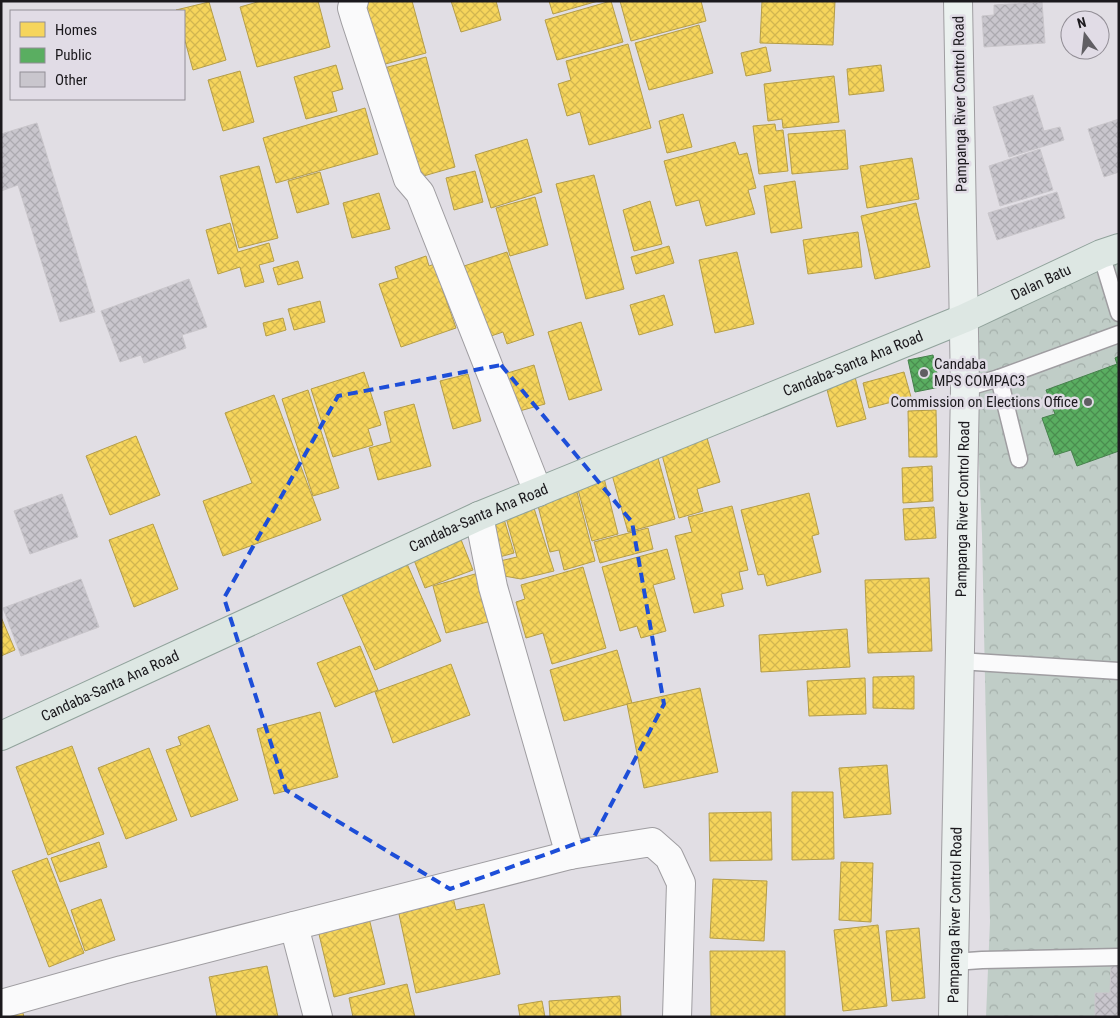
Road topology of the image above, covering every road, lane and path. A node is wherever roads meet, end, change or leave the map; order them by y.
1 (354, 1) edge
2 (958, 1) edge
3 (1110, 251) edge
4 (1119, 313) edge
5 (965, 318) junction
6 (1119, 334) edge
7 (999, 378) junction
8 (965, 388) junction
9 (1019, 459) dead end
10 (538, 492) junction
11 (479, 516) junction
12 (959, 661) junction
13 (1119, 671) edge
14 (1, 736) edge
15 (570, 854) junction
16 (294, 926) junction
17 (1119, 957) edge
18 (954, 962) junction
19 (1, 1004) edge
20 (318, 1017) edge
21 (676, 1017) edge
22 (953, 1017) edge

1 - 10 street
2 - 5 main road, Pampanga River Control Road
3 - 4 lane
3 - 5 main road, Dalan Batu
5 - 8 main road, Pampanga River Control Road
5 - 10 main road, Candaba-Santa Ana Road
6 - 7 lane
7 - 8 lane
7 - 9 lane
8 - 12 main road, Pampanga River Control Road
10 - 11 main road, Candaba-Santa Ana Road
11 - 14 main road, Candaba-Santa Ana Road
11 - 15 street
12 - 13 lane
12 - 18 main road, Pampanga River Control Road
15 - 16 street
15 - 21 street
16 - 19 street
16 - 20 street
17 - 18 lane
18 - 22 main road, Pampanga River Control Road

